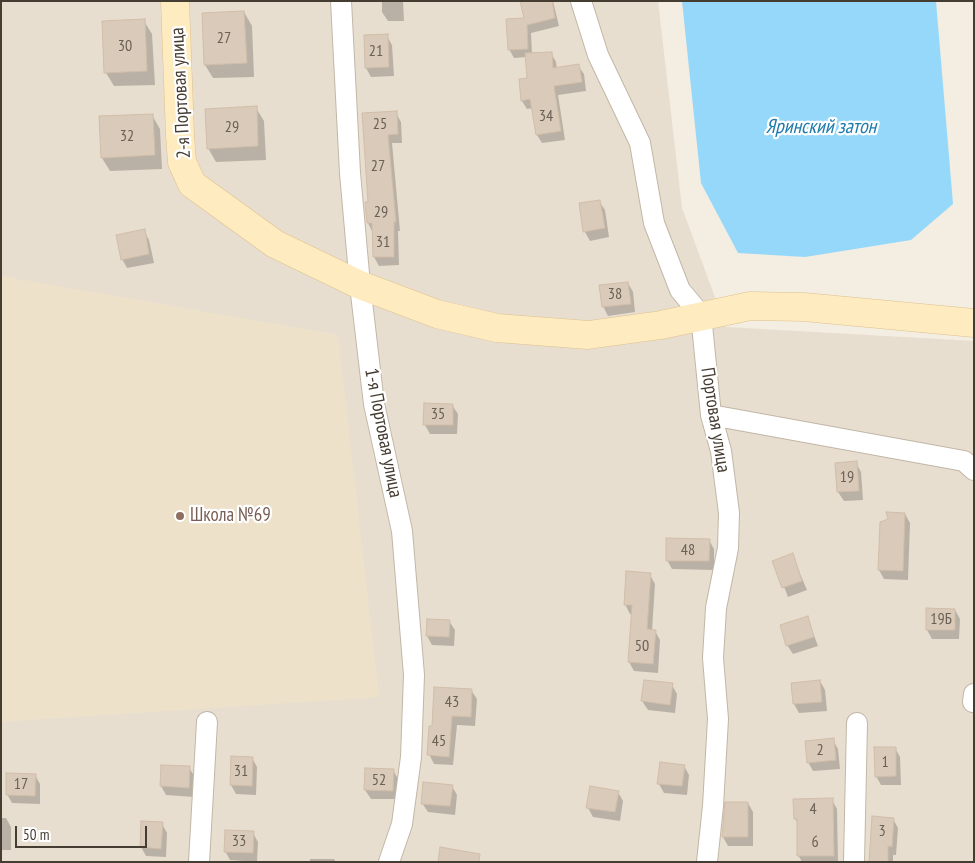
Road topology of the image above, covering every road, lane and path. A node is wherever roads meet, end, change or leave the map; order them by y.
1 (176, 1) edge
2 (342, 1) edge
3 (581, 1) edge
4 (360, 285) junction
5 (701, 315) junction
6 (974, 322) edge
7 (711, 415) junction
8 (974, 470) edge
9 (207, 722) dead end
10 (857, 723) dead end
11 (199, 862) edge
12 (389, 862) edge
13 (707, 862) edge
14 (854, 862) edge

1 - 4 street, 2-я Портовая улица
2 - 4 street, 1-я Портовая улица
3 - 5 street
4 - 5 street
4 - 12 street, 1-я Портовая улица
5 - 6 street
5 - 7 street, Портовая улица
7 - 8 street
7 - 13 street, Портовая улица
9 - 11 street
10 - 14 street

